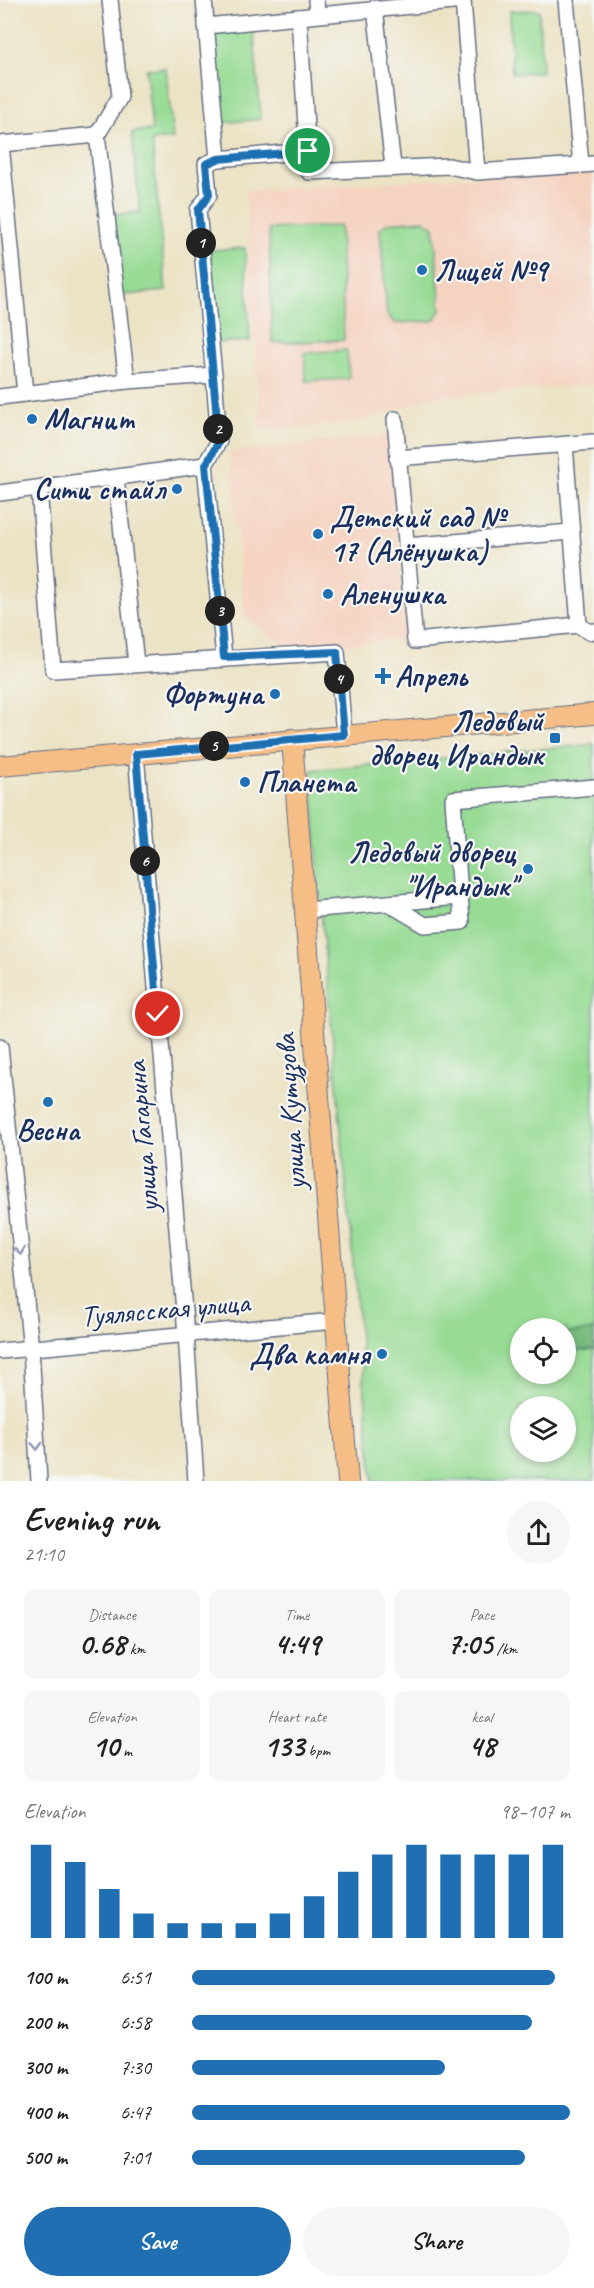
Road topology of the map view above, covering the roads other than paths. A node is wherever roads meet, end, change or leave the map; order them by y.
1 (110, 0) edge
2 (204, 0) edge
3 (463, 0) edge
4 (566, 0) edge
5 (410, 2) edge
6 (317, 8) edge
7 (375, 8) junction
8 (299, 17) junction
9 (206, 26) junction
10 (97, 135) junction
11 (308, 151) junction
12 (218, 159) junction
13 (588, 164) edge
14 (393, 166) junction
15 (477, 172) junction
16 (214, 375) junction
17 (127, 381) junction
18 (25, 394) junction
19 (0, 397) edge
20 (395, 419) dead end
21 (594, 442) edge
22 (565, 445) junction
23 (398, 458) junction
24 (206, 465) junction
25 (116, 478) junction
26 (39, 488) junction
27 (0, 493) edge
28 (571, 532) junction
29 (406, 546) junction
30 (579, 625) junction
31 (594, 631) edge
32 (224, 657) junction
33 (136, 664) junction
34 (594, 714) edge
35 (344, 735) junction
36 (292, 739) junction
37 (136, 754) junction
38 (0, 766) edge
39 (594, 787) edge
40 (460, 897) junction
41 (388, 903) junction
42 (306, 910) junction
43 (0, 1047) edge
44 (335, 1321) junction
45 (186, 1334) junction
46 (31, 1349) junction
47 (0, 1351) edge
48 (39, 1481) edge
49 (196, 1481) edge
50 (348, 1481) edge

1 - 10 street
2 - 9 street
3 - 5 street
3 - 15 street
4 - 13 street
5 - 7 street
6 - 7 street
6 - 8 street
7 - 14 street
8 - 9 street
8 - 11 street
9 - 12 street
10 - 17 street
10 - 18 street
11 - 12 street
11 - 14 street
12 - 16 street
13 - 15 street
14 - 15 street
16 - 17 street
16 - 24 street
17 - 18 street
18 - 19 street
20 - 23 street
21 - 22 street
22 - 23 street
22 - 28 street
23 - 29 street
24 - 25 street
24 - 32 street
25 - 26 street
25 - 33 street
26 - 27 street
26 - 33 street
28 - 29 street
28 - 30 street
29 - 30 street
30 - 31 street
32 - 33 street
32 - 35 street
34 - 35 main road
35 - 36 main road
36 - 37 main road
36 - 42 main road, улица Кутузова
37 - 38 main road
37 - 45 street, улица Гагарина
39 - 40 street
40 - 41 street
40 - 41 street
41 - 42 street
42 - 44 main road, улица Кутузова
43 -> 46 street
44 - 45 street, Туялясская улица
44 - 50 main road, улица Кутузова
45 - 46 street, Туялясская улица
45 - 49 street, улица Гагарина
46 - 47 street, Туялясская улица
46 -> 48 street

